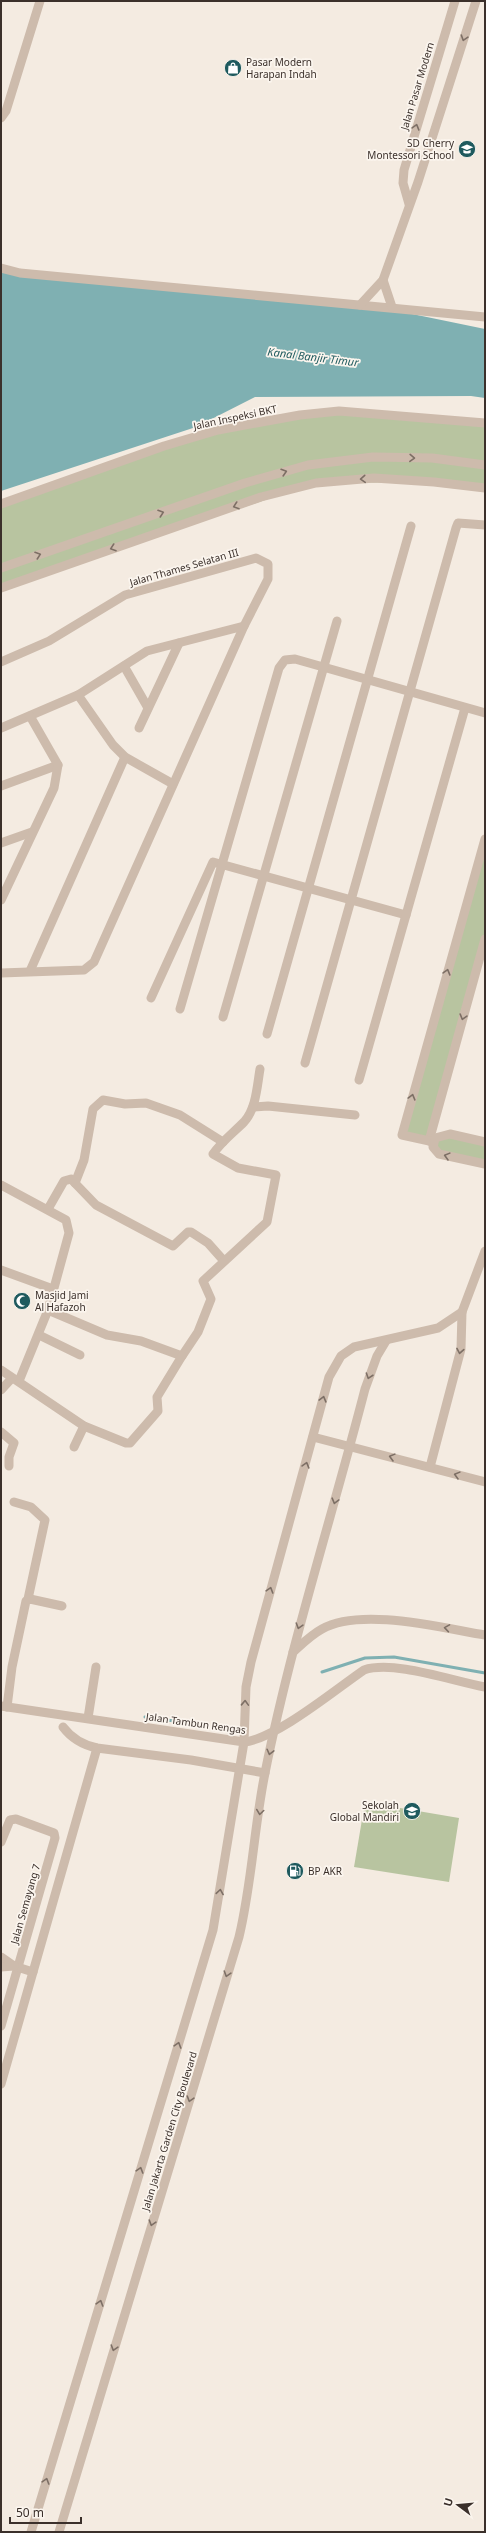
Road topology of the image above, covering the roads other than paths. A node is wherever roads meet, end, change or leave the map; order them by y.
1 (40, 1) edge
2 (455, 1) edge
3 (476, 1) edge
4 (1, 118) edge
5 (406, 163) junction
6 (422, 171) junction
7 (403, 178) junction
8 (409, 204) junction
9 (1, 268) edge
10 (383, 280) junction
11 (360, 305) junction
12 (392, 308) junction
13 (485, 317) edge
14 (485, 423) edge
15 (485, 465) edge
16 (485, 488) edge
17 (1, 504) edge
18 (485, 525) edge
19 (411, 526) dead end
20 (1, 568) edge
21 (1, 588) edge
22 (337, 621) dead end
23 (244, 626) junction
24 (179, 643) junction
25 (1, 662) edge
26 (124, 666) junction
27 (324, 667) junction
28 (367, 680) junction
29 (410, 692) junction
30 (78, 695) junction
31 (148, 708) junction
32 (465, 708) junction
33 (485, 713) edge
34 (30, 716) junction
35 (1, 728) edge
36 (139, 728) dead end
37 (125, 757) junction
38 (58, 765) junction
39 (173, 784) junction
40 (1, 786) edge
41 (32, 832) junction
42 (485, 839) edge
43 (1, 843) edge
44 (222, 865) junction
45 (264, 876) junction
46 (308, 888) junction
47 (1, 900) edge
48 (351, 900) junction
49 (406, 915) junction
50 (485, 939) edge
51 (30, 971) junction
52 (1, 973) edge
53 (151, 998) dead end
54 (180, 1008) dead end
55 (223, 1017) dead end
56 (267, 1034) dead end
57 (305, 1063) dead end
58 (260, 1069) dead end
59 (359, 1080) dead end
60 (253, 1107) junction
61 (355, 1115) dead end
62 (223, 1142) junction
63 (431, 1142) junction
64 (485, 1142) edge
65 (485, 1164) edge
66 (75, 1183) junction
67 (1, 1185) edge
68 (48, 1209) junction
69 (485, 1251) edge
70 (224, 1260) junction
71 (1, 1270) edge
72 (53, 1289) junction
73 (48, 1310) junction
74 (462, 1312) junction
75 (39, 1334) junction
76 (386, 1341) junction
77 (80, 1355) dead end
78 (182, 1356) junction
79 (1, 1370) edge
80 (15, 1380) junction
81 (1, 1390) edge
82 (84, 1426) junction
83 (1, 1432) edge
84 (313, 1437) junction
85 (350, 1446) junction
86 (74, 1447) dead end
87 (9, 1466) dead end
88 (430, 1467) junction
89 (485, 1482) edge
90 (14, 1502) dead end
91 (28, 1599) junction
92 (62, 1606) dead end
93 (485, 1635) edge
94 (293, 1652) junction
95 (96, 1667) dead end
96 (485, 1687) edge
97 (6, 1703) edge
98 (88, 1718) junction
99 (63, 1727) dead end
100 (276, 1730) junction
101 (244, 1742) junction
102 (97, 1748) junction
103 (240, 1769) junction
104 (265, 1773) junction
105 (1, 1842) edge
106 (1, 1957) edge
107 (16, 1966) junction
108 (1, 1968) edge
109 (33, 1972) junction
110 (1, 2026) edge
111 (1, 2084) edge
112 (31, 2532) edge
113 (58, 2532) edge

1 - 4 street
5 -> 2 street, Jalan Pasar Modern
3 -> 6 street
5 - 6 street
5 - 7 street, Jalan Pasar Modern
6 - 7 street
6 - 8 street
7 - 8 street, Jalan Pasar Modern
8 - 10 street
9 - 11 street
10 - 11 street
10 - 12 street
11 - 12 street
12 - 13 street
14 - 17 street, Jalan Inspeksi BKT
20 -> 15 street
16 -> 21 street
18 - 29 street
19 - 28 street
22 - 27 street
23 - 24 street
23 - 25 street, Jalan Thames Selatan III
23 - 39 street
24 - 26 street
24 - 31 street
26 - 30 street
26 - 31 street
27 - 28 street
27 - 44 street
27 - 45 street
28 - 29 street
28 - 46 street
29 - 32 street
29 - 48 street
30 - 34 street
30 - 37 street
31 - 36 street
32 - 33 street
32 - 49 street
34 - 35 street
34 - 38 street
37 - 39 street
37 - 51 street
38 - 40 street
38 - 41 street
39 - 51 street
41 - 43 street
41 - 47 street
63 -> 42 street
44 - 45 street
44 - 53 street
44 - 54 street
45 - 46 street
45 - 55 street
46 - 48 street
46 - 56 street
48 - 49 street
48 - 57 street
49 - 59 street
50 -> 63 street
51 - 52 street
58 - 60 street
60 - 61 street
60 - 62 street
62 - 66 street
62 - 70 street
63 - 64 street
65 -> 63 street
66 - 68 street
66 - 70 street
67 - 68 street
68 - 72 street
69 - 74 street
70 - 78 street
71 - 72 street
72 - 73 street
73 - 75 street
73 - 78 street
74 - 76 street, Jalan Jakarta Garden City Boulevard
74 -> 88 street
75 - 77 street
75 - 80 street
84 -> 76 street, Jalan Jakarta Garden City Boulevard
76 -> 85 street, Jalan Jakarta Garden City Boulevard
78 - 82 street
79 - 80 street
80 - 81 street
80 - 82 street
82 - 86 street
83 - 87 street
84 - 85 street
101 -> 84 street, Jalan Jakarta Garden City Boulevard
88 -> 85 street
85 -> 94 street, Jalan Jakarta Garden City Boulevard
89 -> 88 street
90 - 91 street
91 - 92 street
91 - 97 street
93 -> 94 street
94 - 100 street, Jalan Jakarta Garden City Boulevard
95 - 98 street
96 - 100 street, Jalan Tambun Rengas
97 - 98 street, Jalan Tambun Rengas
98 - 101 street, Jalan Tambun Rengas
99 - 102 street
100 - 101 street, Jalan Tambun Rengas
100 -> 104 street, Jalan Jakarta Garden City Boulevard
101 - 103 street, Jalan Jakarta Garden City Boulevard
102 - 103 street
102 - 109 street
103 - 104 street
112 -> 103 street, Jalan Jakarta Garden City Boulevard
104 -> 113 street, Jalan Jakarta Garden City Boulevard
105 - 107 street, Jalan Semayang 7
106 - 107 street
107 - 108 street
107 - 109 street
107 - 110 street, Jalan Semayang 7
109 - 111 street

